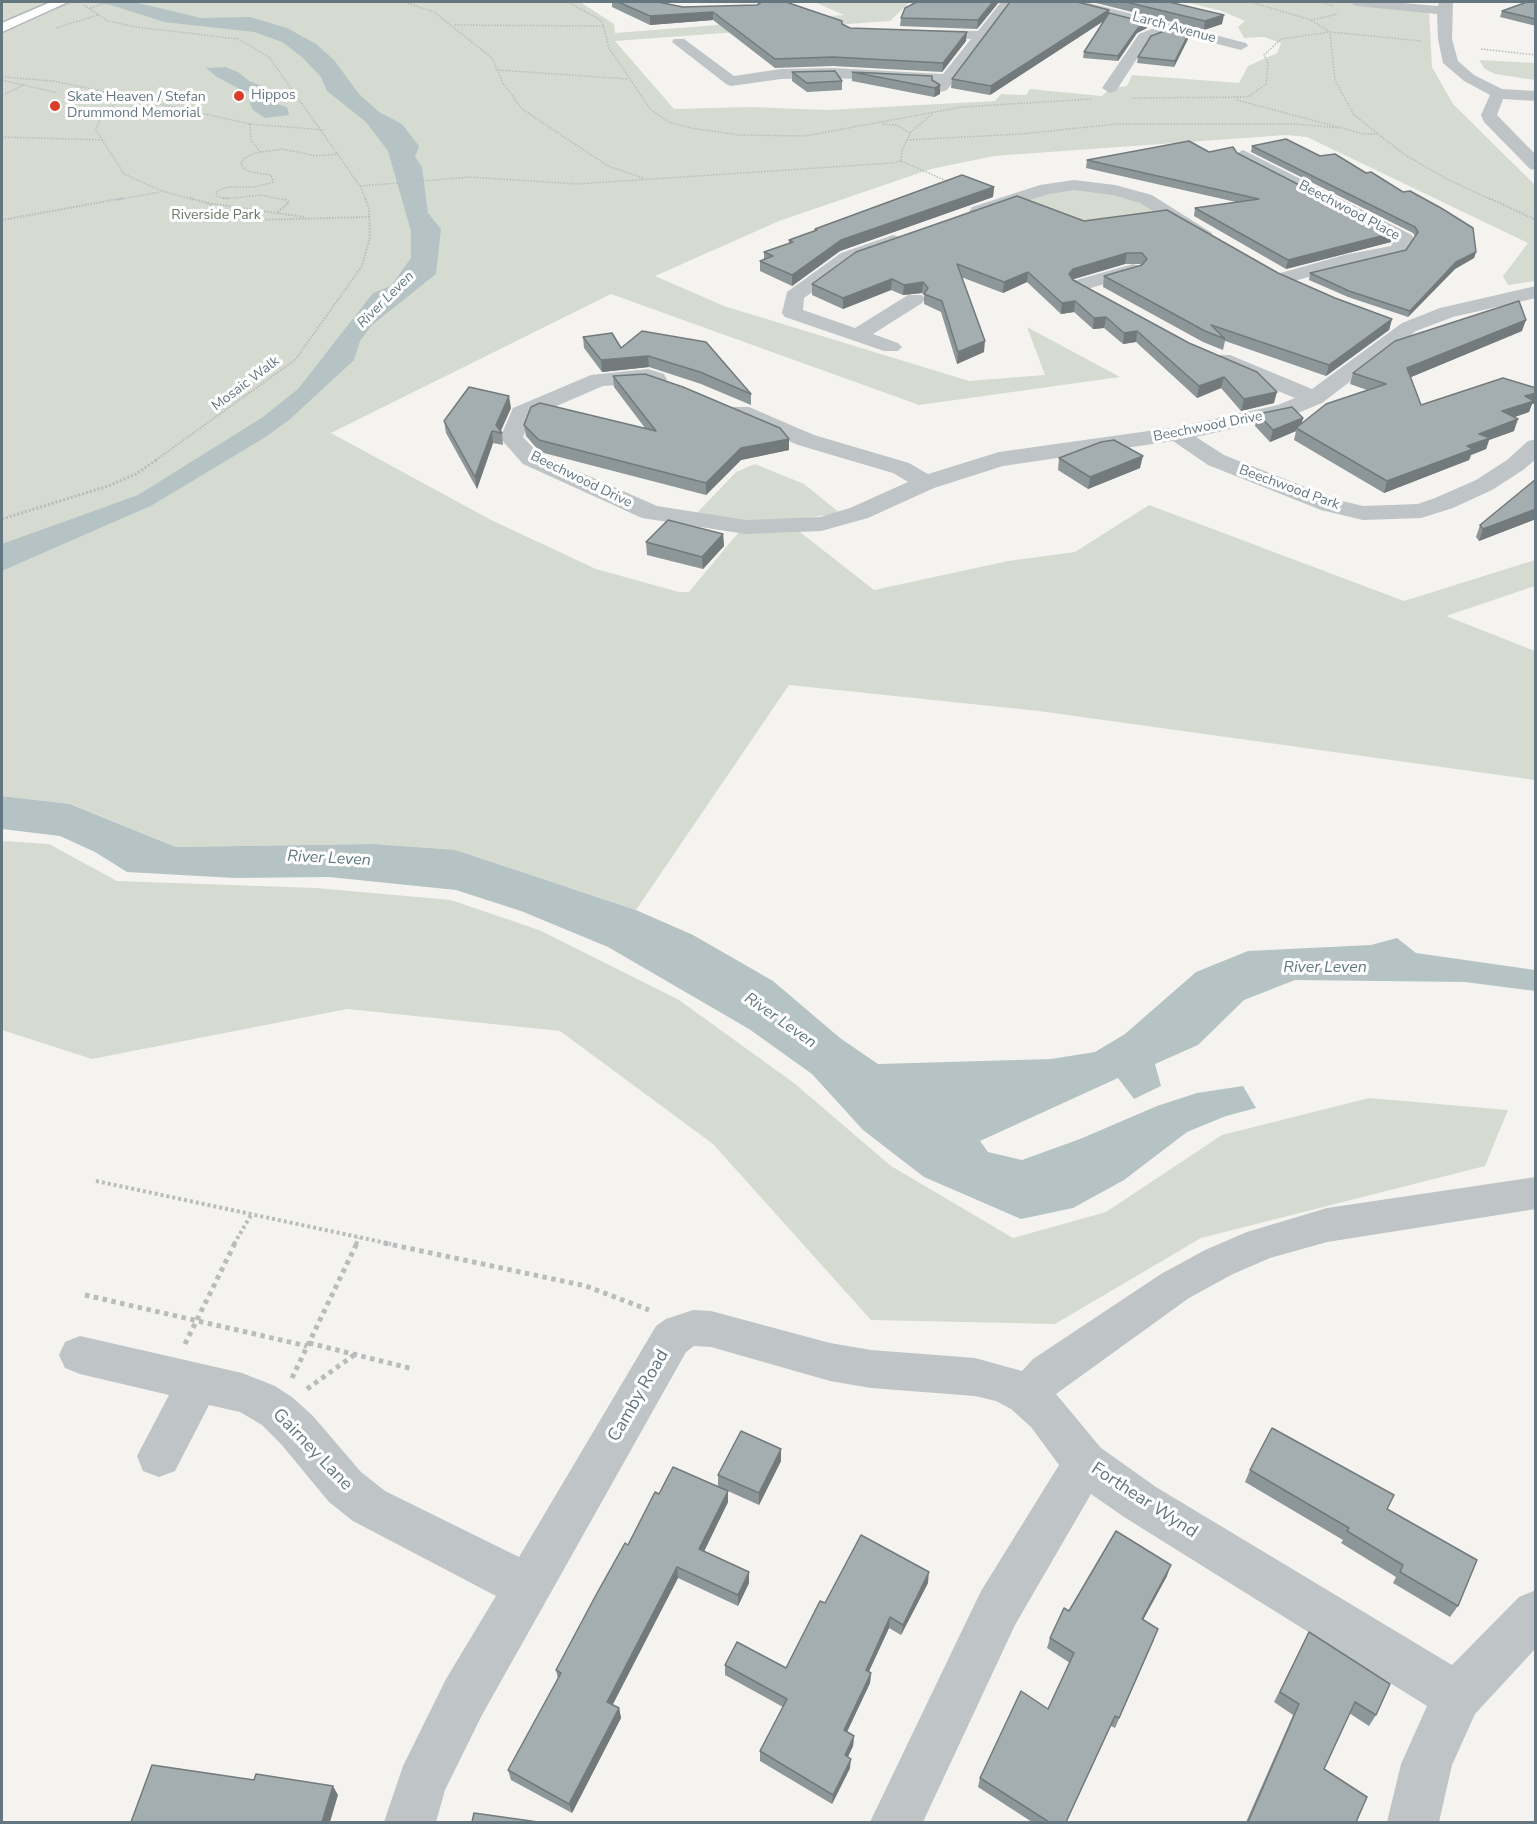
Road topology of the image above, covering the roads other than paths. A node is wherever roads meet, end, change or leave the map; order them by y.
1 (1008, 2) edge
2 (1071, 2) edge
3 (1356, 2) edge
4 (56, 6) edge
5 (1445, 6) edge
6 (1168, 27) junction
7 (2, 28) edge
8 (905, 32) edge
9 (982, 35) junction
10 (679, 42) dead end
11 (1241, 46) dead end
12 (1105, 93) road end
13 (1499, 94) junction
14 (1536, 96) edge
15 (1243, 155) edge
16 (1536, 165) edge
17 (955, 219) edge
18 (913, 234) edge
19 (1218, 242) edge
20 (1266, 268) edge
21 (1133, 270) edge
22 (1284, 278) junction
23 (1312, 291) edge
24 (1101, 297) edge
25 (1530, 297) edge
26 (915, 299) edge
27 (857, 335) junction
28 (891, 346) dead end
29 (1206, 353) edge
30 (681, 387) edge
31 (1314, 398) junction
32 (723, 404) edge
33 (1177, 434) junction
34 (1536, 446) edge
35 (926, 483) junction
36 (840, 490) dead end
37 (866, 510) junction
38 (1536, 1193) edge
39 (80, 1355) dead end
40 (184, 1379) junction
41 (1026, 1395) junction
42 (159, 1456) dead end
43 (1085, 1463) junction
44 (528, 1587) junction
45 (1536, 1614) edge
46 (1457, 1696) junction
47 (410, 1822) edge
48 (896, 1822) edge
49 (1413, 1822) edge

1 - 9 street
2 - 6 street, Larch Avenue
3 - 5 street
4 - 7 main road
5 - 13 street
6 - 11 street, Larch Avenue
6 - 12 street
8 - 9 street
9 - 10 street
13 - 14 street
13 - 16 street
15 - 22 street, Beechwood Place
17 - 19 street
18 - 27 street
20 - 22 street
21 - 24 street
22 - 23 street
25 - 31 street, Beechwood Drive
26 - 27 street
27 - 28 street
29 - 31 street
30 - 37 street, Beechwood Drive
31 - 33 street, Beechwood Drive
32 - 35 street
33 - 34 street, Beechwood Park
33 - 35 street, Beechwood Drive
35 - 37 street, Beechwood Drive
36 - 37 street
38 - 41 street
39 - 40 street, Gairney Lane
40 - 42 street
40 - 44 street, Gairney Lane
41 - 43 street
41 - 44 street, Camby Road
43 - 46 street, Forthear Wynd
43 - 48 street, Forthear Wynd
44 - 47 street, Camby Road
45 - 46 street
46 - 49 street

